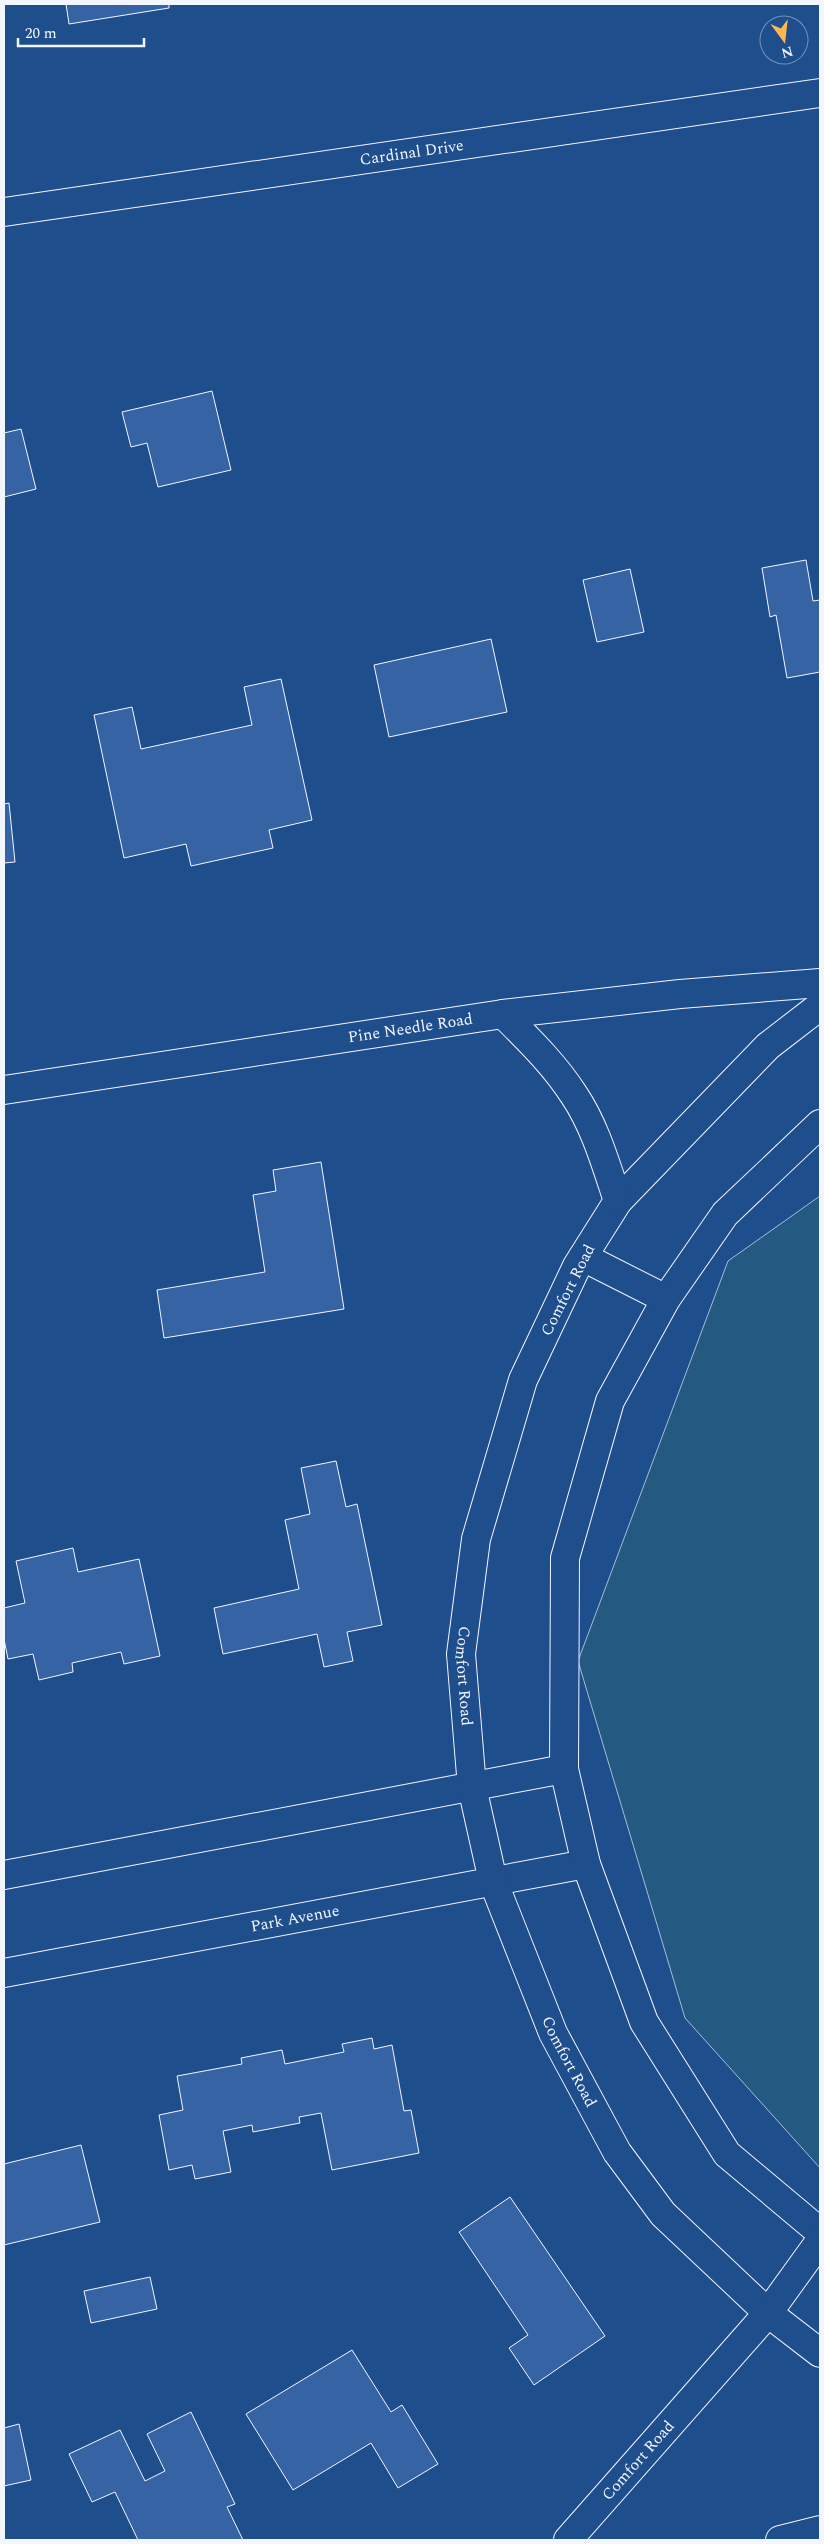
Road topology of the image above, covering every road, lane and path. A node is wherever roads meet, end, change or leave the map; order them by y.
1 (820, 93) edge
2 (4, 212) edge
3 (820, 983) edge
4 (820, 1006) edge
5 (503, 1014) junction
6 (4, 1090) edge
7 (820, 1124) edge
8 (618, 1201) junction
9 (583, 1257) junction
10 (666, 1299) junction
11 (564, 1770) junction
12 (472, 1787) junction
13 (586, 1864) junction
14 (4, 1875) edge
15 (493, 1881) junction
16 (4, 1973) edge
17 (820, 2232) edge
18 (820, 2241) edge
19 (768, 2313) junction
20 (820, 2353) edge
21 (820, 2530) edge
22 (568, 2540) edge
23 (780, 2540) edge

1 - 2 street, Cardinal Drive
3 - 5 street, Pine Needle Road
4 - 8 street, Comfort Road
5 - 6 street, Pine Needle Road
5 - 8 street
7 - 10 street
8 - 9 street, Comfort Road
9 - 10 street
9 - 12 street, Comfort Road
10 - 11 street
11 - 12 street
11 - 13 street
12 - 14 street
12 - 15 street, Comfort Road
13 - 15 street, Park Avenue
13 - 17 street
15 - 16 street, Park Avenue
15 - 19 street, Comfort Road
18 - 19 street, Comfort Road
19 - 20 street, Comfort Road
19 - 22 street, Comfort Road
21 - 23 street

